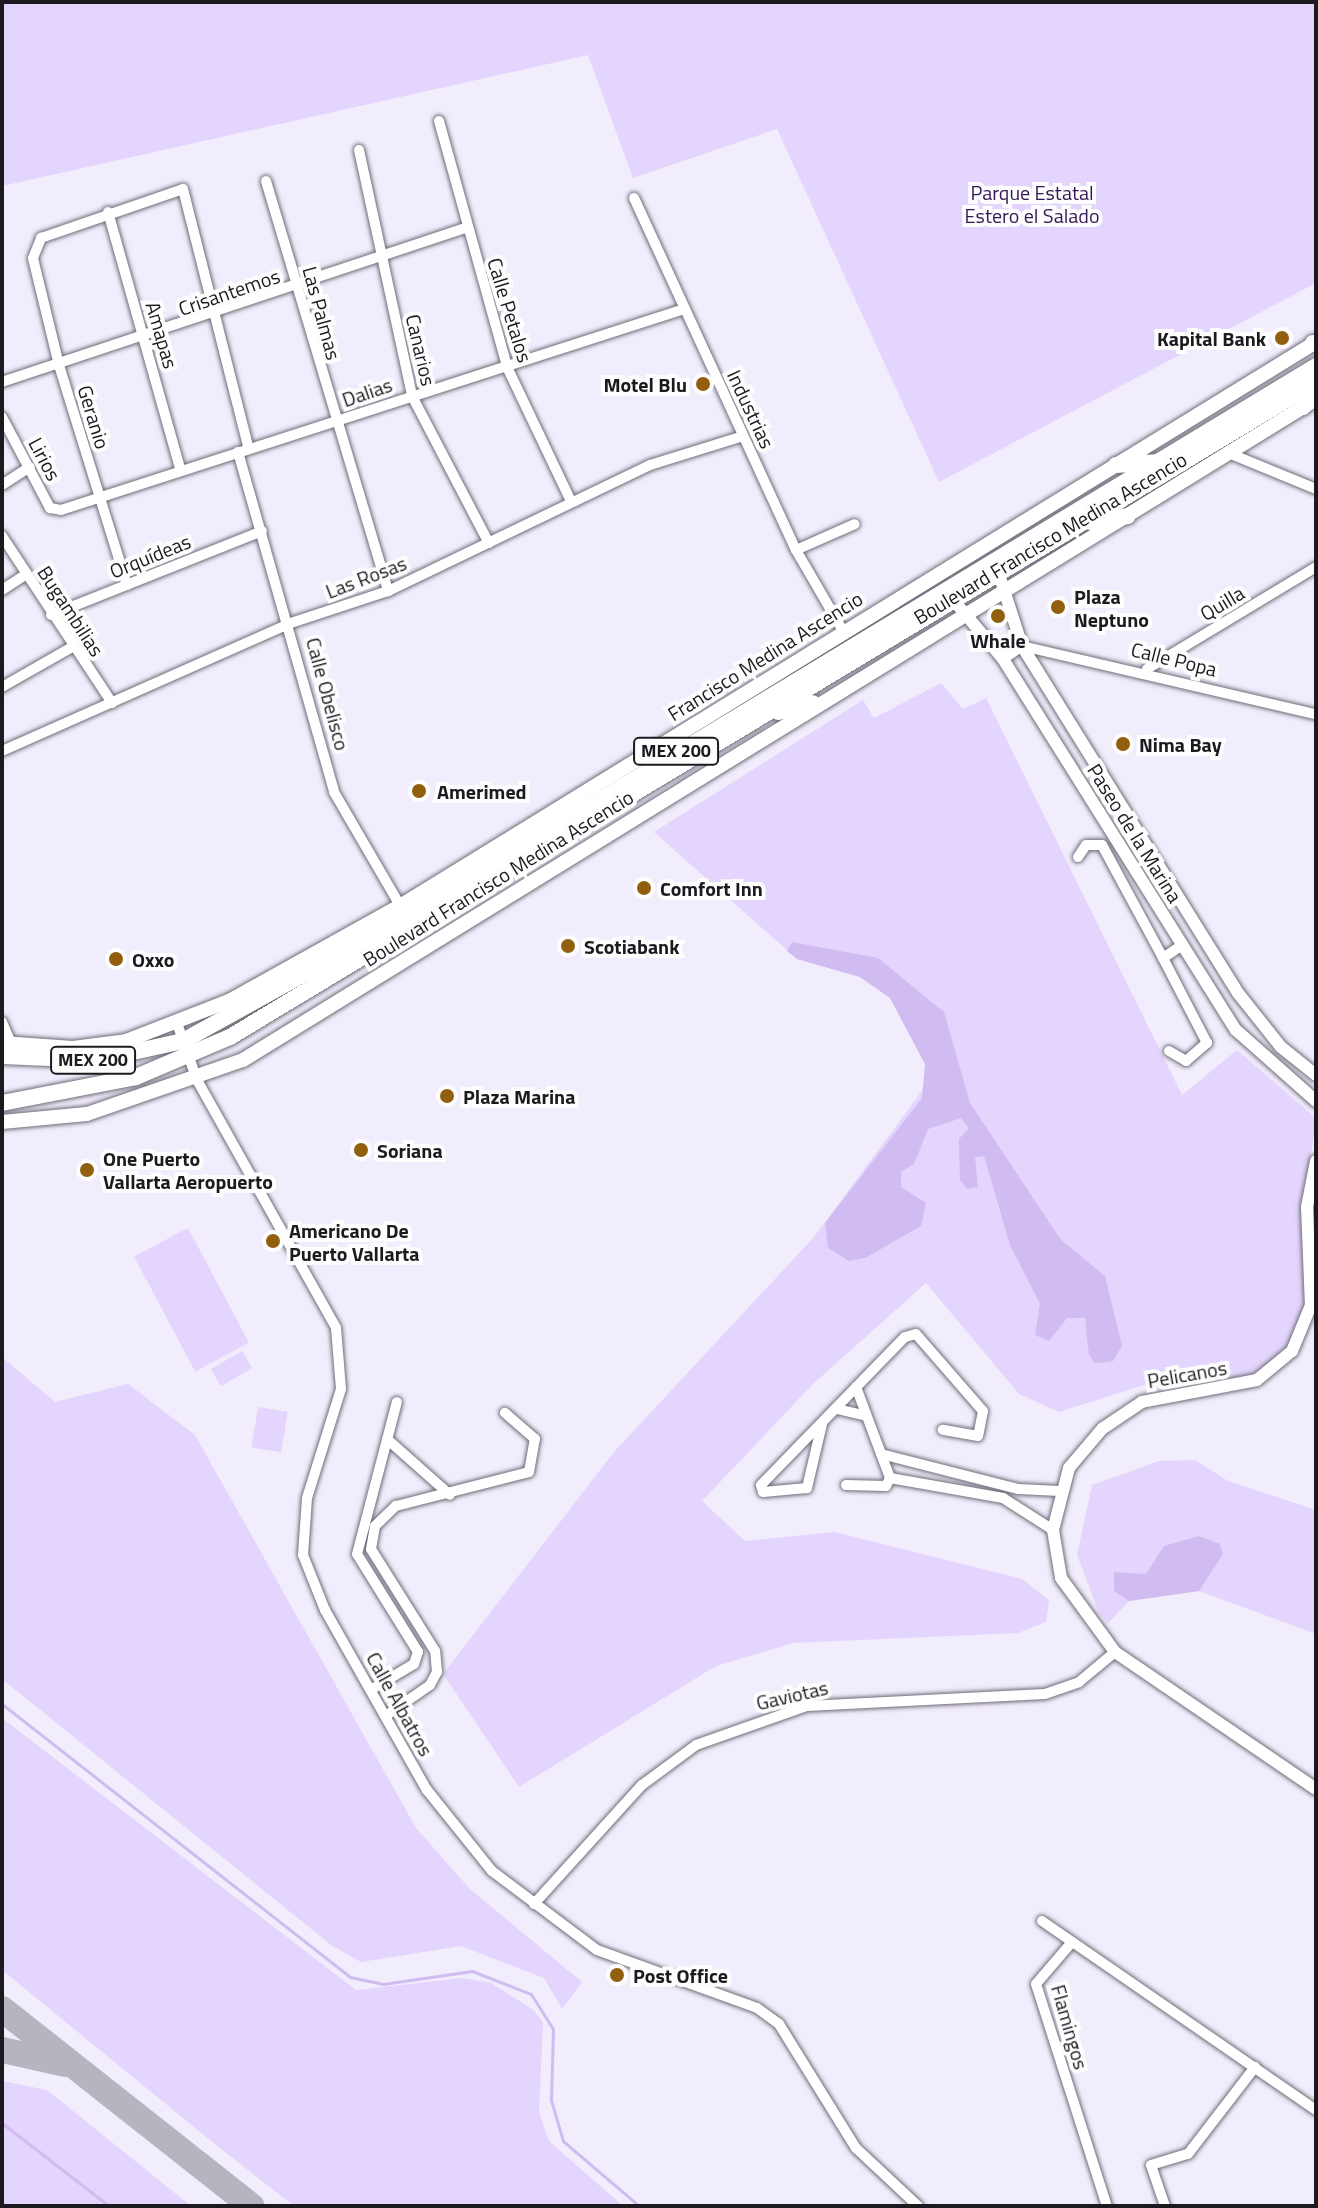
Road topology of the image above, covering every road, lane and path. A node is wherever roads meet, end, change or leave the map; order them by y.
1 (439, 121) dead end
2 (359, 150) dead end
3 (266, 181) dead end
4 (634, 198) dead end
5 (108, 212) junction
6 (465, 228) junction
7 (381, 256) junction
8 (297, 287) junction
9 (684, 309) junction
10 (216, 316) junction
11 (145, 340) junction
12 (1315, 343) edge
13 (59, 365) junction
14 (1316, 366) edge
15 (507, 367) junction
16 (2, 382) edge
17 (1316, 382) edge
18 (1316, 390) edge
19 (412, 396) junction
20 (1309, 403) edge
21 (2, 417) edge
22 (333, 423) junction
23 (6, 433) edge
24 (743, 436) junction
25 (243, 451) junction
26 (1231, 454) junction
27 (1164, 461) junction
28 (1116, 465) junction
29 (30, 467) junction
30 (180, 468) junction
31 (2, 485) edge
32 (1316, 489) edge
33 (99, 496) junction
34 (571, 501) junction
35 (61, 510) joint
36 (1128, 516) junction
37 (1082, 523) junction
38 (855, 524) dead end
39 (262, 531) junction
40 (2, 536) edge
41 (489, 543) junction
42 (796, 550) junction
43 (995, 564) junction
44 (1316, 567) edge
45 (25, 575) junction
46 (127, 585) junction
47 (945, 585) junction
48 (2, 590) edge
49 (388, 591) junction
50 (51, 615) junction
51 (959, 615) junction
52 (291, 623) junction
53 (843, 631) junction
54 (1022, 646) junction
55 (72, 647) junction
56 (1003, 659) junction
57 (1147, 669) junction
58 (2, 687) edge
59 (112, 703) junction
60 (813, 703) junction
61 (1316, 713) edge
62 (761, 716) junction
63 (1316, 722) edge
64 (2, 751) edge
65 (1078, 857) dead end
66 (407, 918) junction
67 (1196, 925) junction
68 (1180, 941) junction
69 (1208, 944) junction
70 (1190, 957) junction
71 (1163, 958) junction
72 (2, 1022) edge
73 (183, 1041) junction
74 (5, 1051) edge
75 (1169, 1051) dead end
76 (1316, 1075) edge
77 (197, 1080) junction
78 (1316, 1101) edge
79 (2, 1103) edge
80 (2, 1122) edge
81 (1316, 1161) edge
82 (856, 1387) junction
83 (397, 1402) dead end
84 (837, 1409) junction
85 (505, 1413) dead end
86 (863, 1415) junction
87 (822, 1424) junction
88 (943, 1430) dead end
89 (387, 1439) junction
90 (881, 1454) junction
91 (909, 1466) junction
92 (890, 1478) junction
93 (905, 1481) junction
94 (846, 1485) dead end
95 (1027, 1490) junction
96 (1060, 1491) junction
97 (450, 1495) junction
98 (1023, 1506) junction
99 (363, 1521) junction
100 (375, 1526) junction
101 (1053, 1530) junction
102 (379, 1565) junction
103 (365, 1571) junction
104 (429, 1641) junction
105 (416, 1645) junction
106 (1115, 1652) junction
107 (372, 1689) junction
108 (387, 1715) junction
109 (1316, 1789) edge
110 (534, 1904) junction
111 (1042, 1921) dead end
112 (1072, 1942) junction
113 (1255, 2067) junction
114 (1316, 2110) edge
115 (918, 2206) edge
116 (1107, 2206) edge
117 (1165, 2206) edge

1 - 6 street, Calle Petalos
2 - 7 street, Canarios
3 - 8 street, Las Palmas
4 - 9 street, Industrias
5 - 10 street, Calle Obelisco
5 - 11 street, Amapas
5 - 13 street, Geranio
6 - 7 street, Crisantemos
6 - 15 street, Calle Petalos
7 - 8 street, Crisantemos
7 - 19 street, Canarios
8 - 10 street, Crisantemos
8 - 22 street, Las Palmas
9 - 15 street, Dalias
9 - 24 street, Industrias
10 - 11 street, Crisantemos
10 - 25 street, Calle Obelisco
11 - 13 street, Crisantemos
11 - 30 street, Amapas
12 - 28 main road, Francisco Medina Ascencio
13 - 16 street, Crisantemos
13 - 33 street, Geranio
14 - 27 highway, Francisco Medina Ascencio / MEX 200
15 - 19 street, Dalias
15 - 34 street, Calle Petalos
17 - 37 highway, Francisco Medina Ascencio / MEX 200
18 - 20 highway
19 - 22 street, Dalias
19 - 41 street, Canarios
20 - 26 main road, Boulevard Francisco Medina Ascencio
21 - 23 street, Lirios
22 - 25 street, Dalias
22 - 49 street, Las Palmas
23 - 29 street, Lirios
24 - 34 street, Las Rosas
24 - 42 street, Industrias
25 - 30 street, Dalias
25 - 39 street, Calle Obelisco
26 - 32 street
26 - 36 main road, Boulevard Francisco Medina Ascencio
27 - 28 highway
27 - 43 highway, Francisco Medina Ascencio / MEX 200
28 - 43 main road, Francisco Medina Ascencio
29 - 31 street
29 - 35 street, Lirios
30 - 33 street, Dalias
33 - 35 street, Dalias
33 - 46 street, Geranio
34 - 41 street, Las Rosas
36 - 37 highway
36 - 43 main road, Boulevard Francisco Medina Ascencio
37 - 43 highway, Francisco Medina Ascencio / MEX 200
38 - 42 street
39 - 46 street, Orquídeas
39 - 52 street, Calle Obelisco
40 - 45 street, Bugambilias
41 - 49 street, Las Rosas
42 - 53 street, Industrias
43 - 47 highway, Francisco Medina Ascencio / MEX 200
43 - 47 main road, Francisco Medina Ascencio
43 - 51 main road, Boulevard Francisco Medina Ascencio
43 - 54 street, Paseo de la Marina
44 - 57 street, Quilla
45 - 48 street
45 - 50 street, Bugambilias
46 - 50 street, Orquídeas
47 - 51 street, Paseo de la Marina
47 - 53 main road, Francisco Medina Ascencio
47 - 62 highway, Francisco Medina Ascencio / MEX 200
47 - 66 highway, Francisco Medina Ascencio / MEX 200
49 - 52 street, Las Rosas
50 - 55 street, Bugambilias
51 - 56 street, Paseo de la Marina
51 - 60 main road, Boulevard Francisco Medina Ascencio
52 - 59 street, Las Rosas
52 - 66 street, Calle Obelisco
53 - 66 main road, Francisco Medina Ascencio
54 - 56 street
54 - 57 street, Calle Popa
54 - 67 street, Paseo de la Marina
55 - 58 street
55 - 59 street, Bugambilias
56 - 68 street, Paseo de la Marina
57 - 61 street, Calle Popa
59 - 64 street, Las Rosas
60 - 62 highway
60 - 77 main road, Boulevard Francisco Medina Ascencio
61 - 63 street, Calle Popa
62 - 66 highway, Francisco Medina Ascencio / MEX 200
65 - 71 street
66 - 73 highway, Francisco Medina Ascencio / MEX 200
66 - 73 main road, Francisco Medina Ascencio
67 - 68 street
67 - 69 street, Paseo de la Marina
68 - 70 street, Paseo de la Marina
68 - 71 street
69 - 70 street
69 - 76 street, Paseo de la Marina
70 - 78 street, Paseo de la Marina
71 - 75 street
72 - 74 street
73 - 74 highway, Francisco Medina Ascencio / MEX 200
73 - 77 street, Calle Albatros
73 - 79 highway, Francisco Medina Ascencio / MEX 200
77 - 80 main road, Boulevard Francisco Medina Ascencio
77 - 107 street, Calle Albatros
81 - 96 street, Pelicanos
82 - 84 street
82 - 86 street
82 - 88 street
83 - 89 street
84 - 86 street
84 - 87 street
85 - 97 street
86 - 90 street
87 - 87 street
89 - 97 street
89 - 99 street
90 - 91 street
90 - 92 street
91 - 93 street
91 - 95 street
92 - 93 street
92 - 94 street
93 - 98 street
95 - 96 street
95 - 98 street
96 - 101 street, Pelicanos
97 - 100 street
98 - 101 street
99 - 100 street
99 - 103 street
100 - 102 street
101 - 106 street, Pelicanos
102 - 103 street
102 - 104 street
103 - 105 street
104 - 105 street
104 - 108 street
105 - 107 street
106 - 109 street, Pelicanos
106 - 110 street, Gaviotas
107 - 108 street, Calle Albatros
108 - 110 street, Calle Albatros
110 - 115 street, Calle Albatros
111 - 112 street
112 - 113 street
112 - 116 street, Flamingos
113 - 114 street
113 - 117 street

